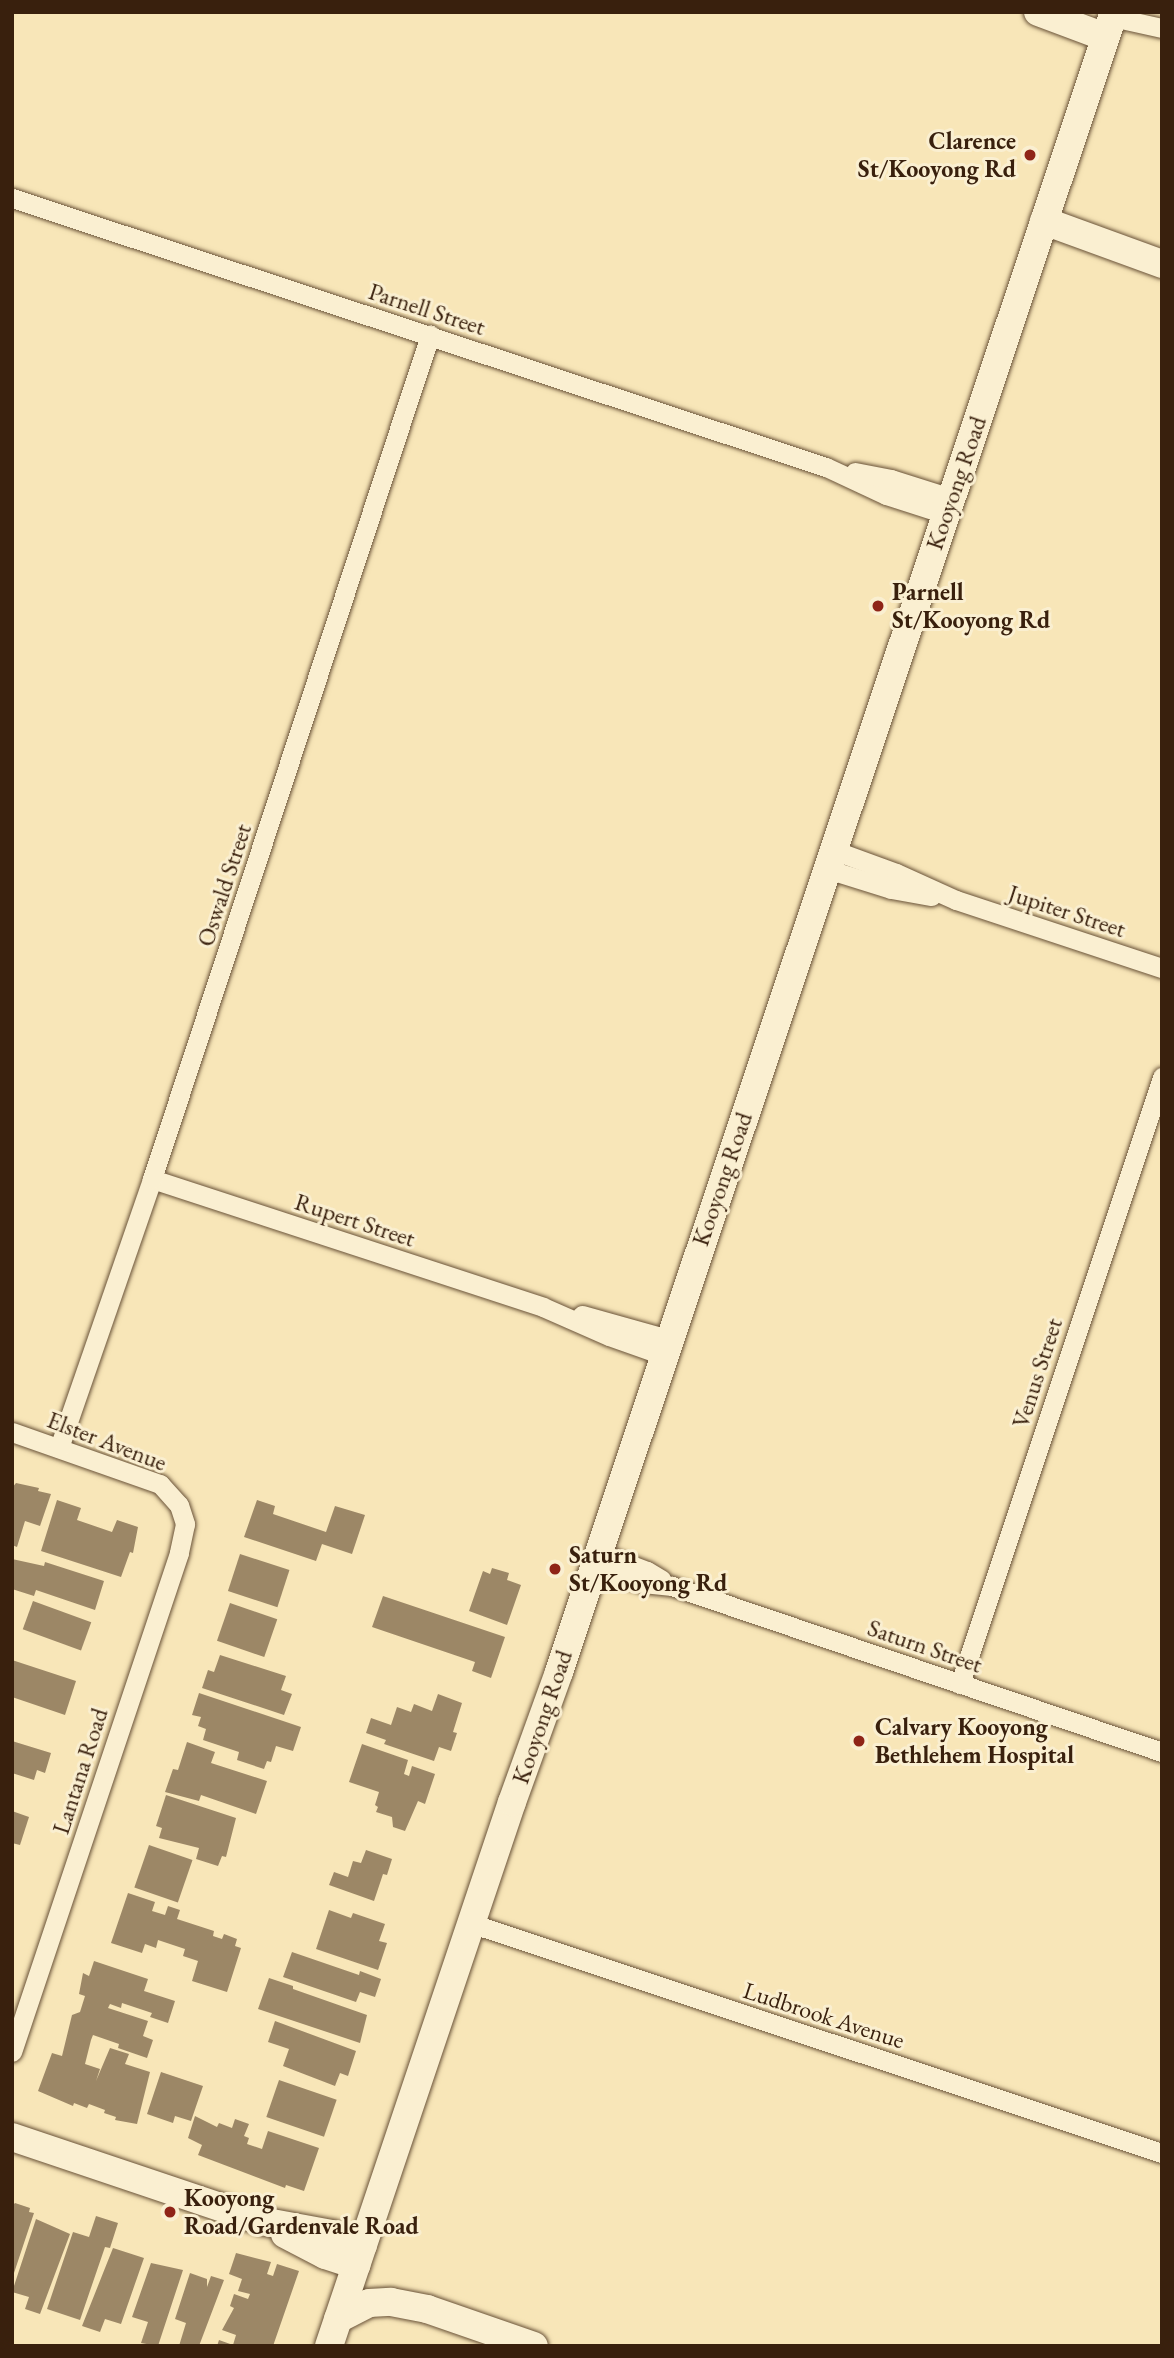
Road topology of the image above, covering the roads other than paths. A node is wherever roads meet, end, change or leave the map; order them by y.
1 (1038, 12) edge
2 (1153, 12) edge
3 (1162, 16) edge
4 (1107, 20) edge
5 (1162, 28) edge
6 (12, 198) edge
7 (1044, 220) junction
8 (1162, 264) edge
9 (430, 335) junction
10 (948, 506) junction
11 (830, 860) junction
12 (1162, 968) edge
13 (1162, 1077) edge
14 (152, 1179) junction
15 (666, 1347) junction
16 (12, 1432) edge
17 (59, 1448) junction
18 (179, 1505) joint
19 (594, 1561) junction
20 (960, 1684) junction
21 (1162, 1752) edge
22 (470, 1923) junction
23 (12, 2052) edge
24 (12, 2137) edge
25 (1162, 2153) edge
26 (360, 2255) junction
27 (338, 2319) junction
28 (329, 2346) edge
29 (534, 2346) edge

1 - 4 street
2 - 3 street
4 - 5 street
4 - 7 street, Kooyong Road
6 - 9 street, Parnell Street
7 - 8 street
7 - 10 street, Kooyong Road
9 - 10 street, Parnell Street
9 - 14 street, Oswald Street
10 - 11 street, Kooyong Road
11 - 12 street, Jupiter Street
11 - 15 street, Kooyong Road
13 - 20 street, Venus Street
14 - 15 street, Rupert Street
14 - 17 street, Oswald Street
15 - 19 street, Kooyong Road
16 - 17 street, Elster Avenue
17 - 18 street, Elster Avenue
18 - 23 street, Lantana Road
19 - 20 street, Saturn Street
19 - 22 street, Kooyong Road
20 - 21 street, Saturn Street
22 - 25 street, Ludbrook Avenue
22 - 26 street, Kooyong Road
24 - 26 street
26 - 27 street, Kooyong Road
27 - 28 street, Kooyong Road
27 - 29 street

